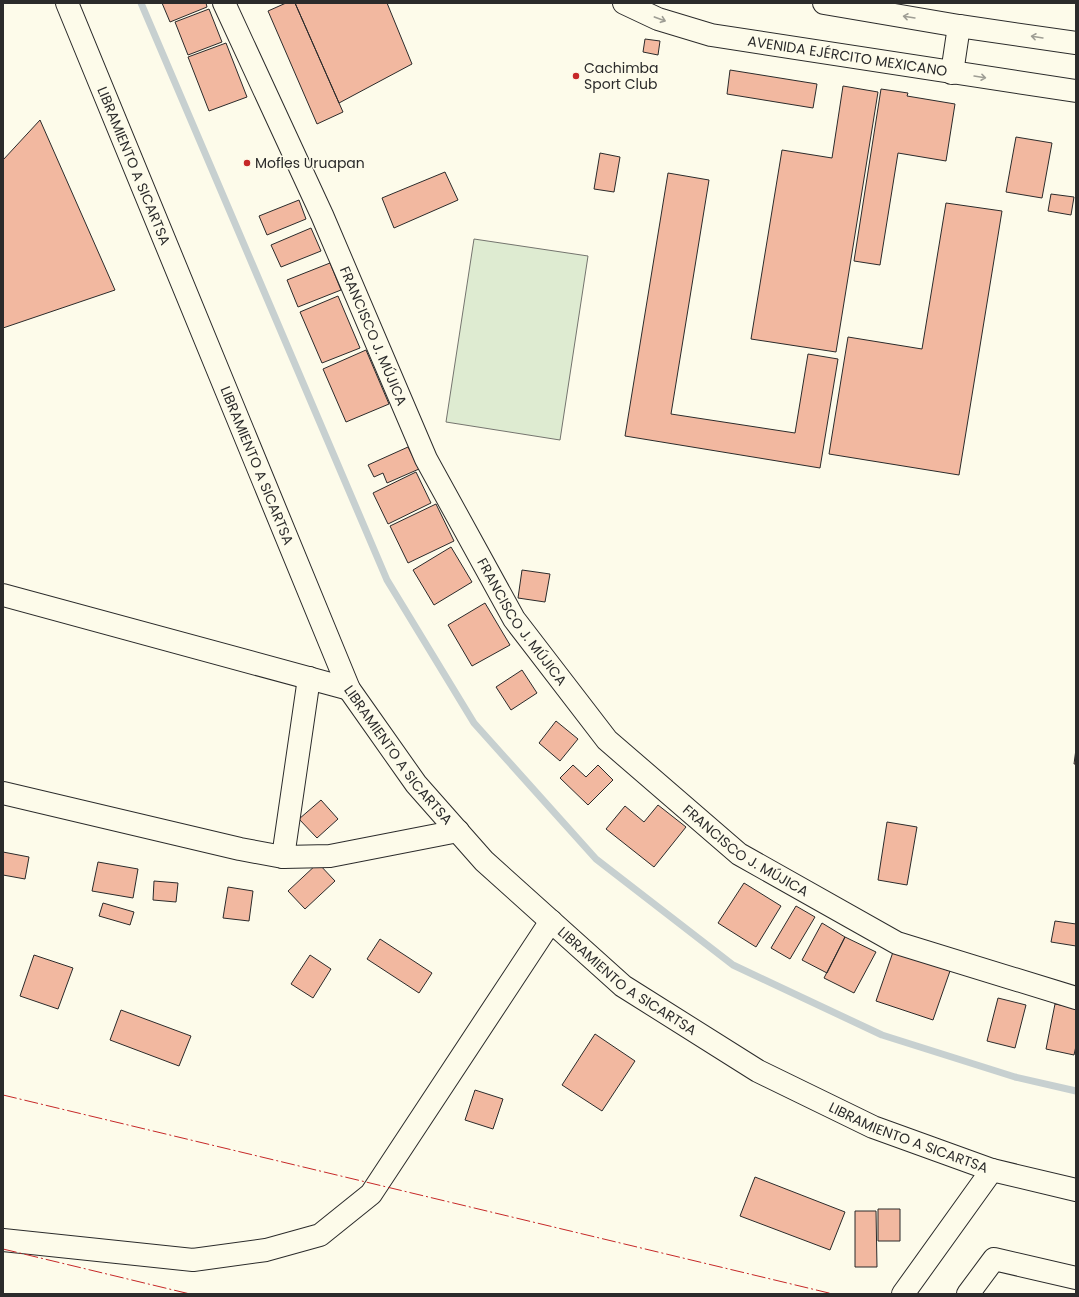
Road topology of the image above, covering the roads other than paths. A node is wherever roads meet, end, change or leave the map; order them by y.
1 (67, 3) edge
2 (224, 3) edge
3 (624, 3) edge
4 (824, 3) edge
5 (959, 26) junction
6 (1076, 43) edge
7 (952, 73) junction
8 (1076, 91) edge
9 (3, 595) edge
10 (309, 678) junction
11 (349, 689) junction
12 (3, 793) edge
13 (458, 831) junction
14 (283, 857) junction
15 (551, 921) junction
16 (1076, 998) edge
17 (992, 1170) junction
18 (1076, 1190) edge
19 (3, 1240) edge
20 (1076, 1278) edge
21 (903, 1294) edge
22 (968, 1294) edge

1 - 11 street, LIBRAMIENTO A SICARTSA
2 - 16 street, FRANCISCO J. MÚJICA
3 -> 7 street, AVENIDA EJÉRCITO MEXICANO
5 -> 4 street
6 -> 5 street
5 - 7 street
7 -> 8 street, AVENIDA EJÉRCITO MEXICANO
9 - 10 street
10 - 11 street
10 - 14 street
11 - 13 street, LIBRAMIENTO A SICARTSA
12 - 14 street
13 - 14 street
13 - 15 street, LIBRAMIENTO A SICARTSA
15 - 17 street, LIBRAMIENTO A SICARTSA
15 - 19 street
17 - 18 street, LIBRAMIENTO A SICARTSA
17 - 21 street
20 - 22 street

